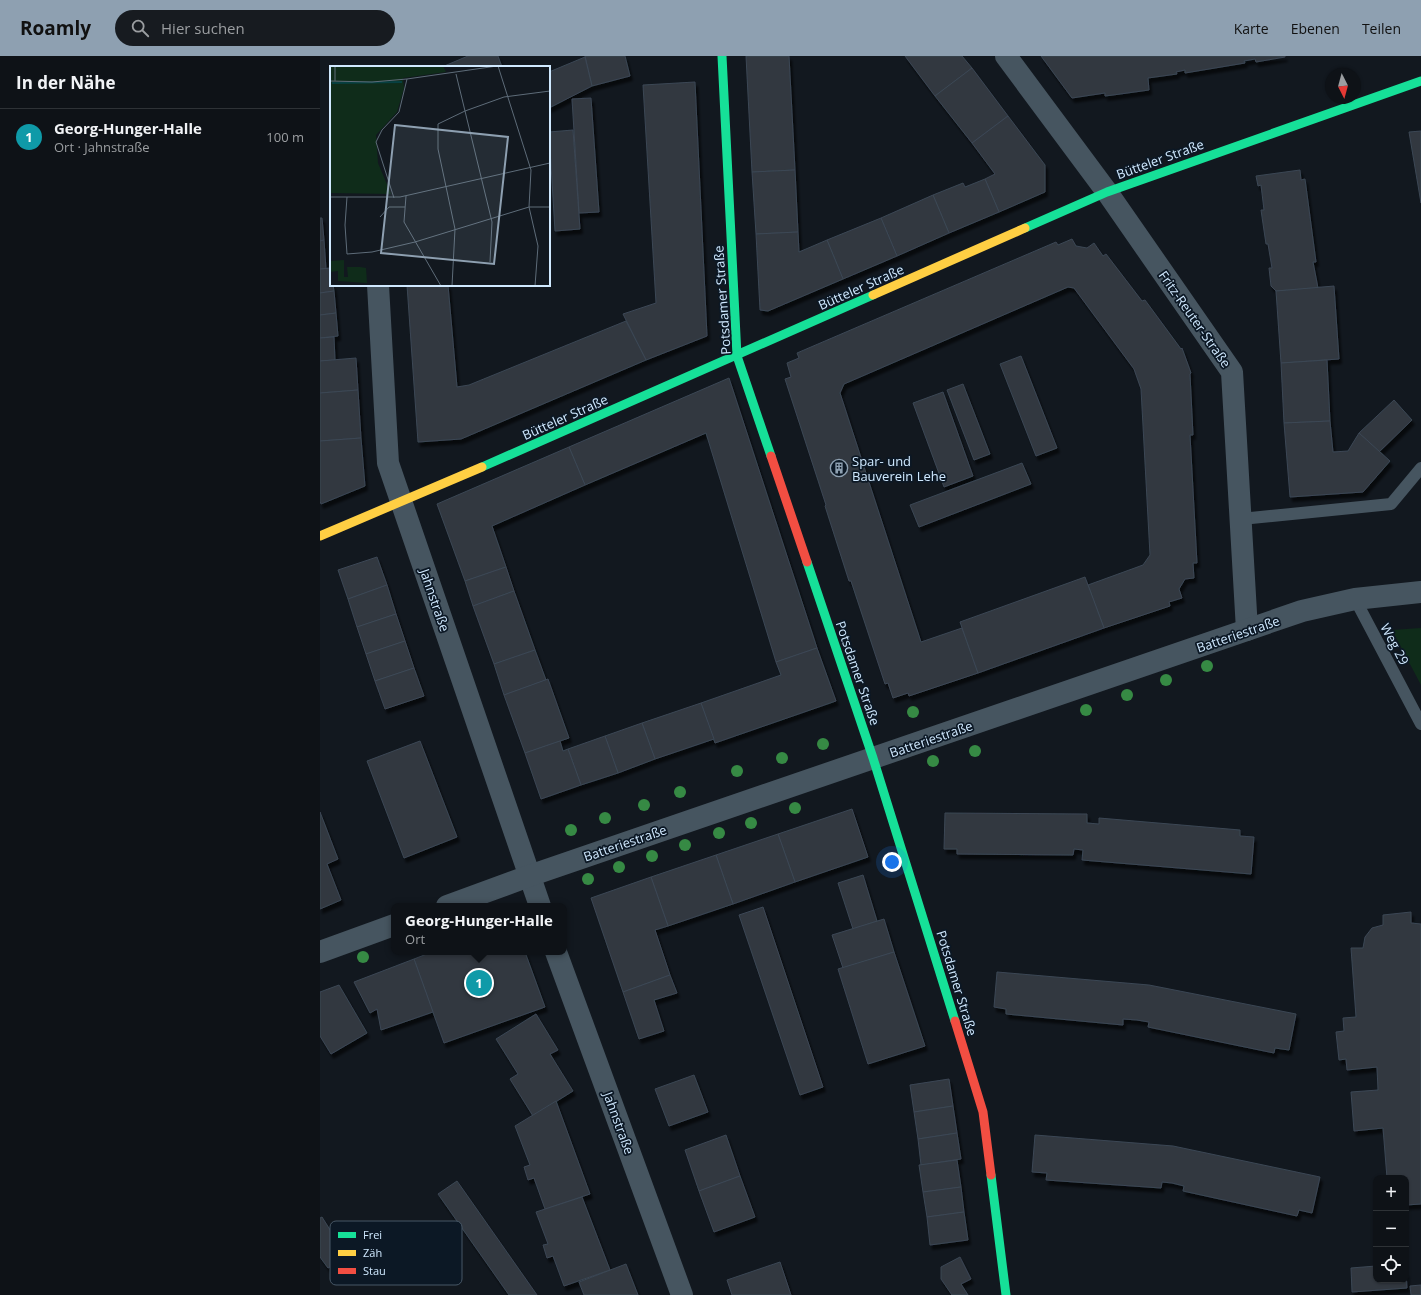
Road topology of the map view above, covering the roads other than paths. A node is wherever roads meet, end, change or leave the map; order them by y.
1 (722, 56) edge
2 (1006, 56) edge
3 (1421, 81) edge
4 (1107, 192) junction
5 (378, 286) edge
6 (737, 356) junction
7 (1421, 468) edge
8 (402, 502) junction
9 (1241, 519) junction
10 (320, 536) edge
11 (1421, 592) edge
12 (1355, 599) junction
13 (1247, 630) junction
14 (1421, 724) edge
15 (873, 758) junction
16 (529, 876) junction
17 (455, 903) edge
18 (539, 903) edge
19 (391, 926) edge
20 (320, 952) edge
21 (557, 955) edge
22 (682, 1295) edge
23 (1006, 1295) edge

1 - 6 street, Potsdamer Straße
2 - 4 street, Fritz-Reuter-Straße
3 - 4 street, Bütteler Straße
4 - 6 street, Bütteler Straße
4 - 9 street, Fritz-Reuter-Straße
5 - 8 street, Jahnstraße
6 - 8 street, Bütteler Straße
6 - 15 street, Potsdamer Straße
7 - 9 lane
8 - 10 street, Bütteler Straße
8 - 16 street, Jahnstraße
9 - 13 street, Fritz-Reuter-Straße
11 - 12 street, Batteriestraße
12 - 13 street, Batteriestraße
12 - 14 lane, Weg 29
13 - 15 street, Batteriestraße
15 - 16 street, Batteriestraße
15 - 23 street, Potsdamer Straße
16 - 17 street, Batteriestraße
16 - 18 street, Jahnstraße
19 - 20 street
21 - 22 street, Jahnstraße

